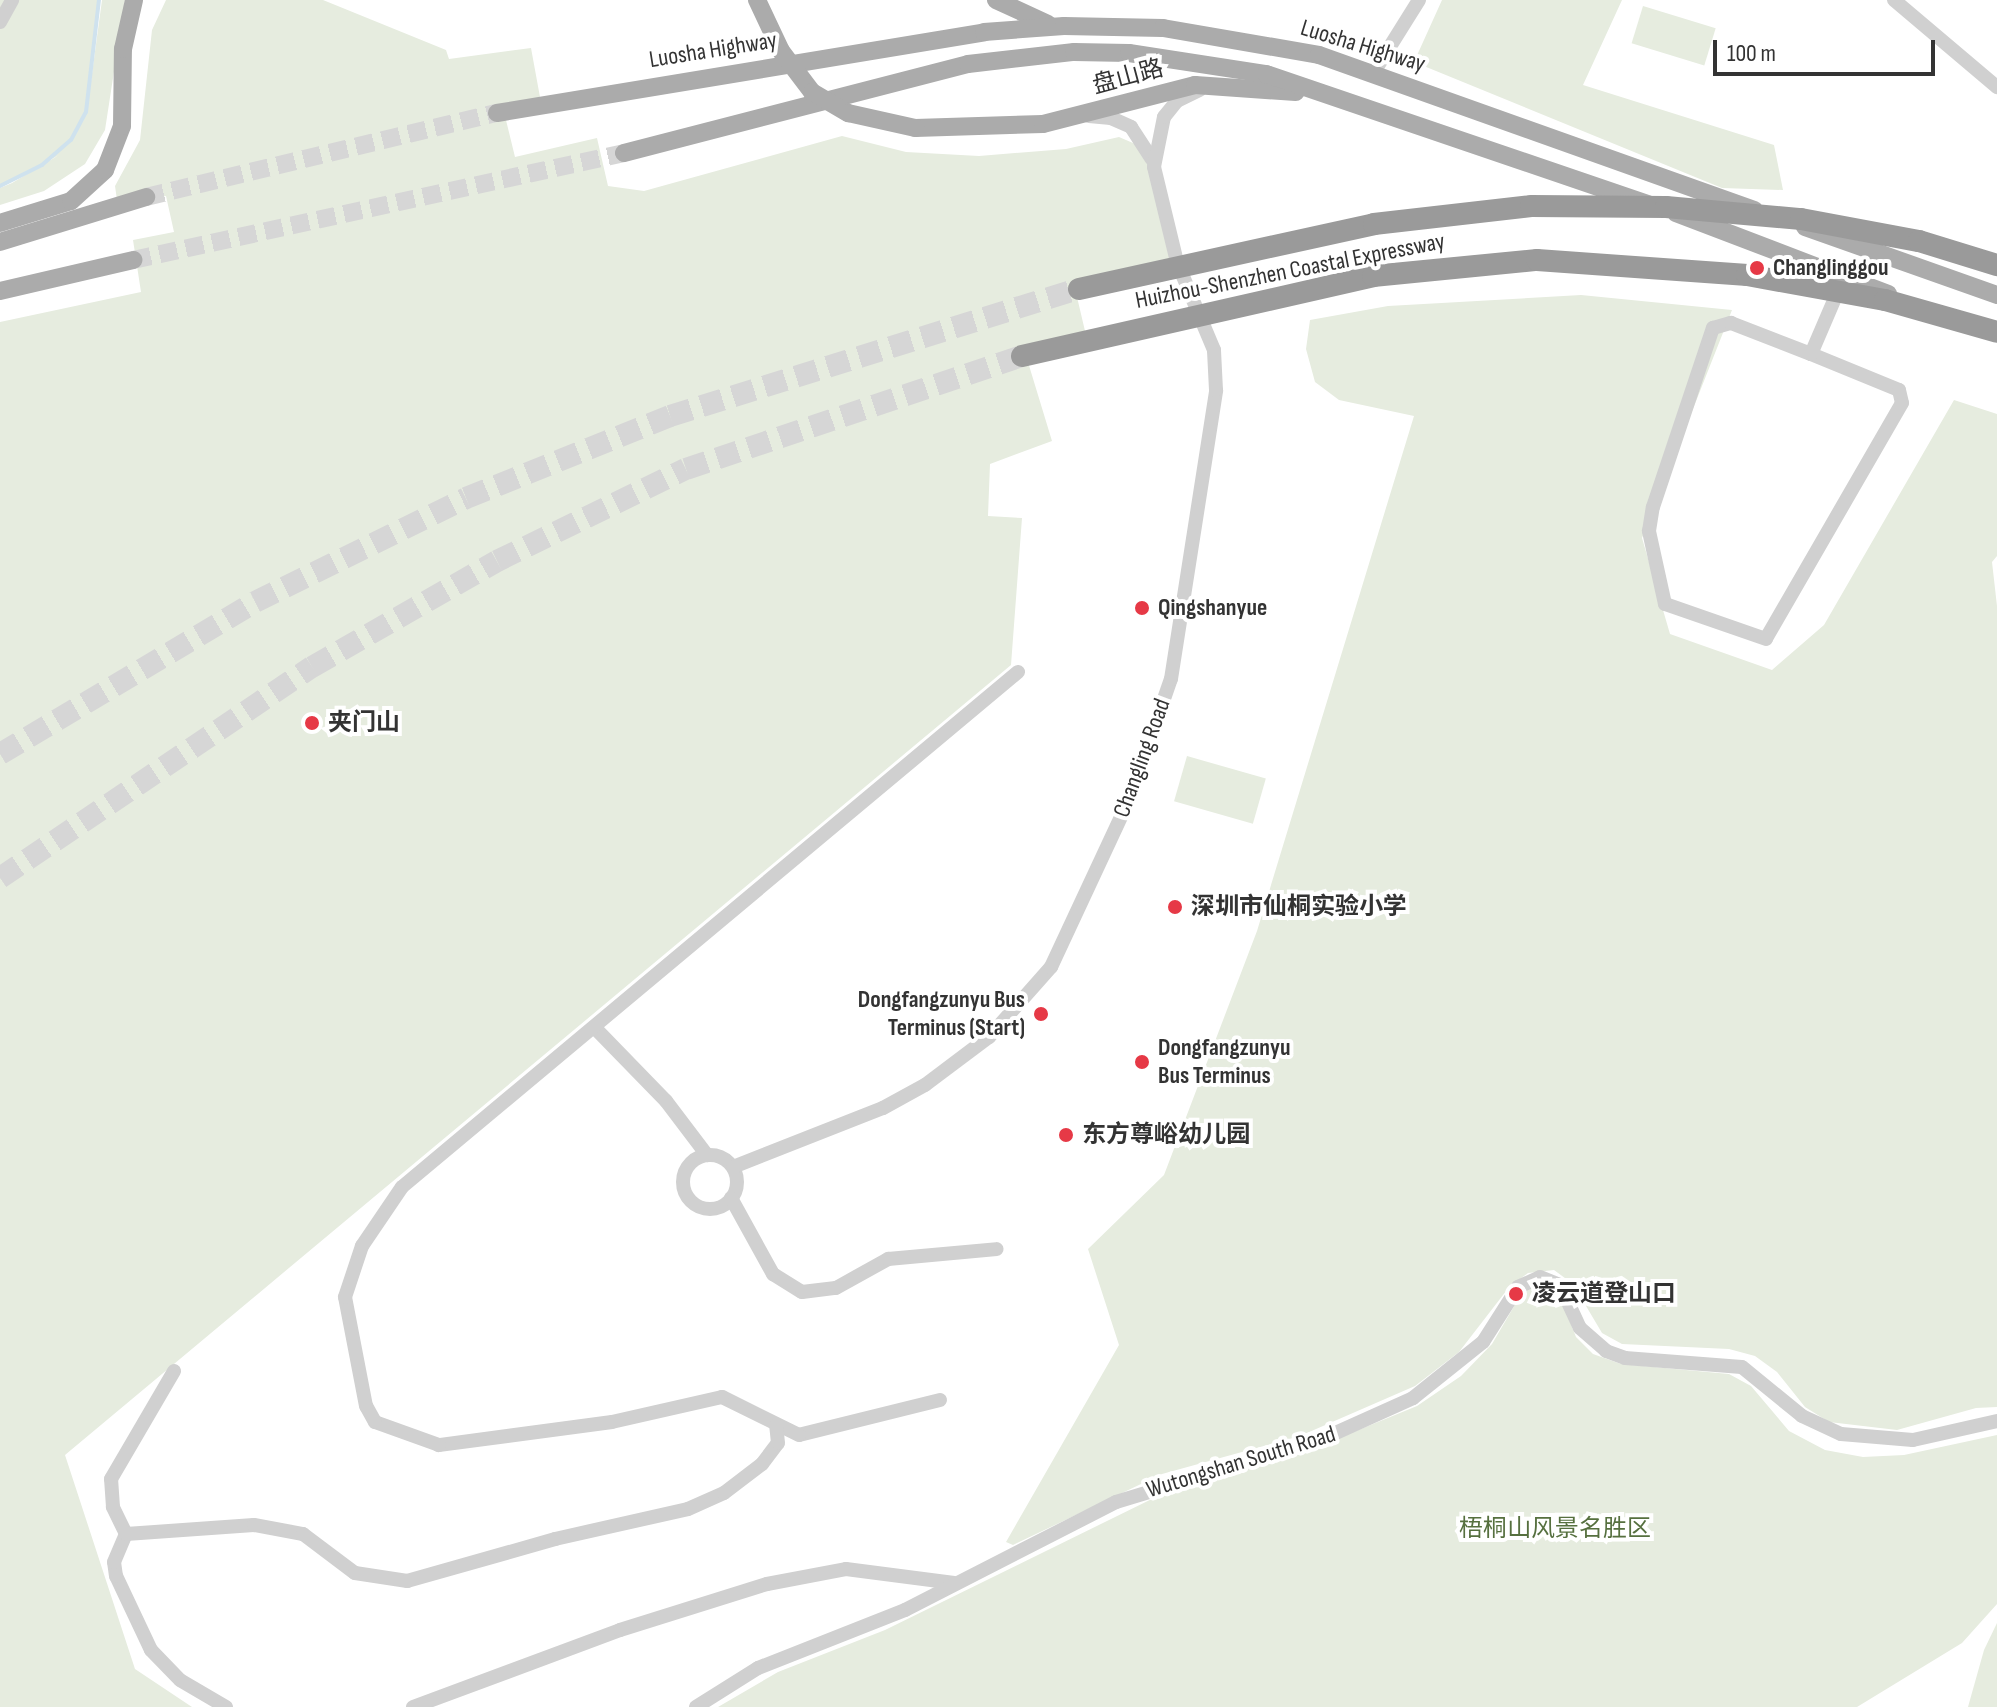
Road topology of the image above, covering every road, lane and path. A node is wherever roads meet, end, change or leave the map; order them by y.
1 (12, 0) edge
2 (134, 0) edge
3 (757, 0) edge
4 (996, 0) edge
5 (1419, 0) edge
6 (1894, 0) edge
7 (0, 22) edge
8 (1064, 26) junction
9 (1374, 72) junction
10 (1224, 85) junction
11 (1997, 87) edge
12 (1354, 101) junction
13 (497, 113) tunnel mouth
14 (1056, 121) junction
15 (624, 153) tunnel mouth
16 (1154, 167) junction
17 (146, 197) tunnel mouth
18 (0, 223) edge
19 (0, 242) edge
20 (133, 260) tunnel mouth
21 (1997, 265) edge
22 (1845, 276) junction
23 (1079, 289) tunnel mouth
24 (0, 291) edge
25 (1997, 295) edge
26 (1997, 332) edge
27 (1997, 340) edge
28 (1811, 354) junction
29 (1022, 356) tunnel mouth
30 (1018, 672) dead end
31 (595, 1028) junction
32 (707, 1155) junction
33 (733, 1167) junction
34 (731, 1198) junction
35 (997, 1249) dead end
36 (174, 1371) dead end
37 (940, 1400) dead end
38 (1997, 1421) edge
39 (776, 1425) junction
40 (126, 1534) junction
41 (954, 1584) junction
42 (226, 1707) edge
43 (413, 1707) edge
44 (696, 1707) edge

1 - 7 street
2 - 18 main road
3 - 14 main road, 盘山路, bridge
4 - 8 main road
5 - 9 street
6 - 11 street
8 - 9 main road, Luosha Highway
8 - 13 main road, Luosha Highway
9 - 25 main road, Luosha Highway
10 - 12 main road, 盘山路
10 - 14 main road, 盘山路
10 - 16 street
12 - 15 main road
12 - 22 main road
14 - 16 street
16 - 33 street, Changling Road
17 - 19 main road
20 - 24 main road
21 - 23 highway, Huizhou-Shenzhen Coastal Expressway, bridge
22 - 27 main road
22 - 28 street
26 - 29 highway, Huizhou-Shenzhen Coastal Expressway, bridge
28 - 28 street
30 - 31 street
31 - 32 street
31 - 39 street
32 - 33 street
32 - 34 street
33 - 34 street
34 - 35 street
36 - 40 street
37 - 39 street
38 - 41 street, Wutongshan South Road
39 - 40 street
40 - 42 street
41 - 43 street
41 - 44 street, Wutongshan South Road

